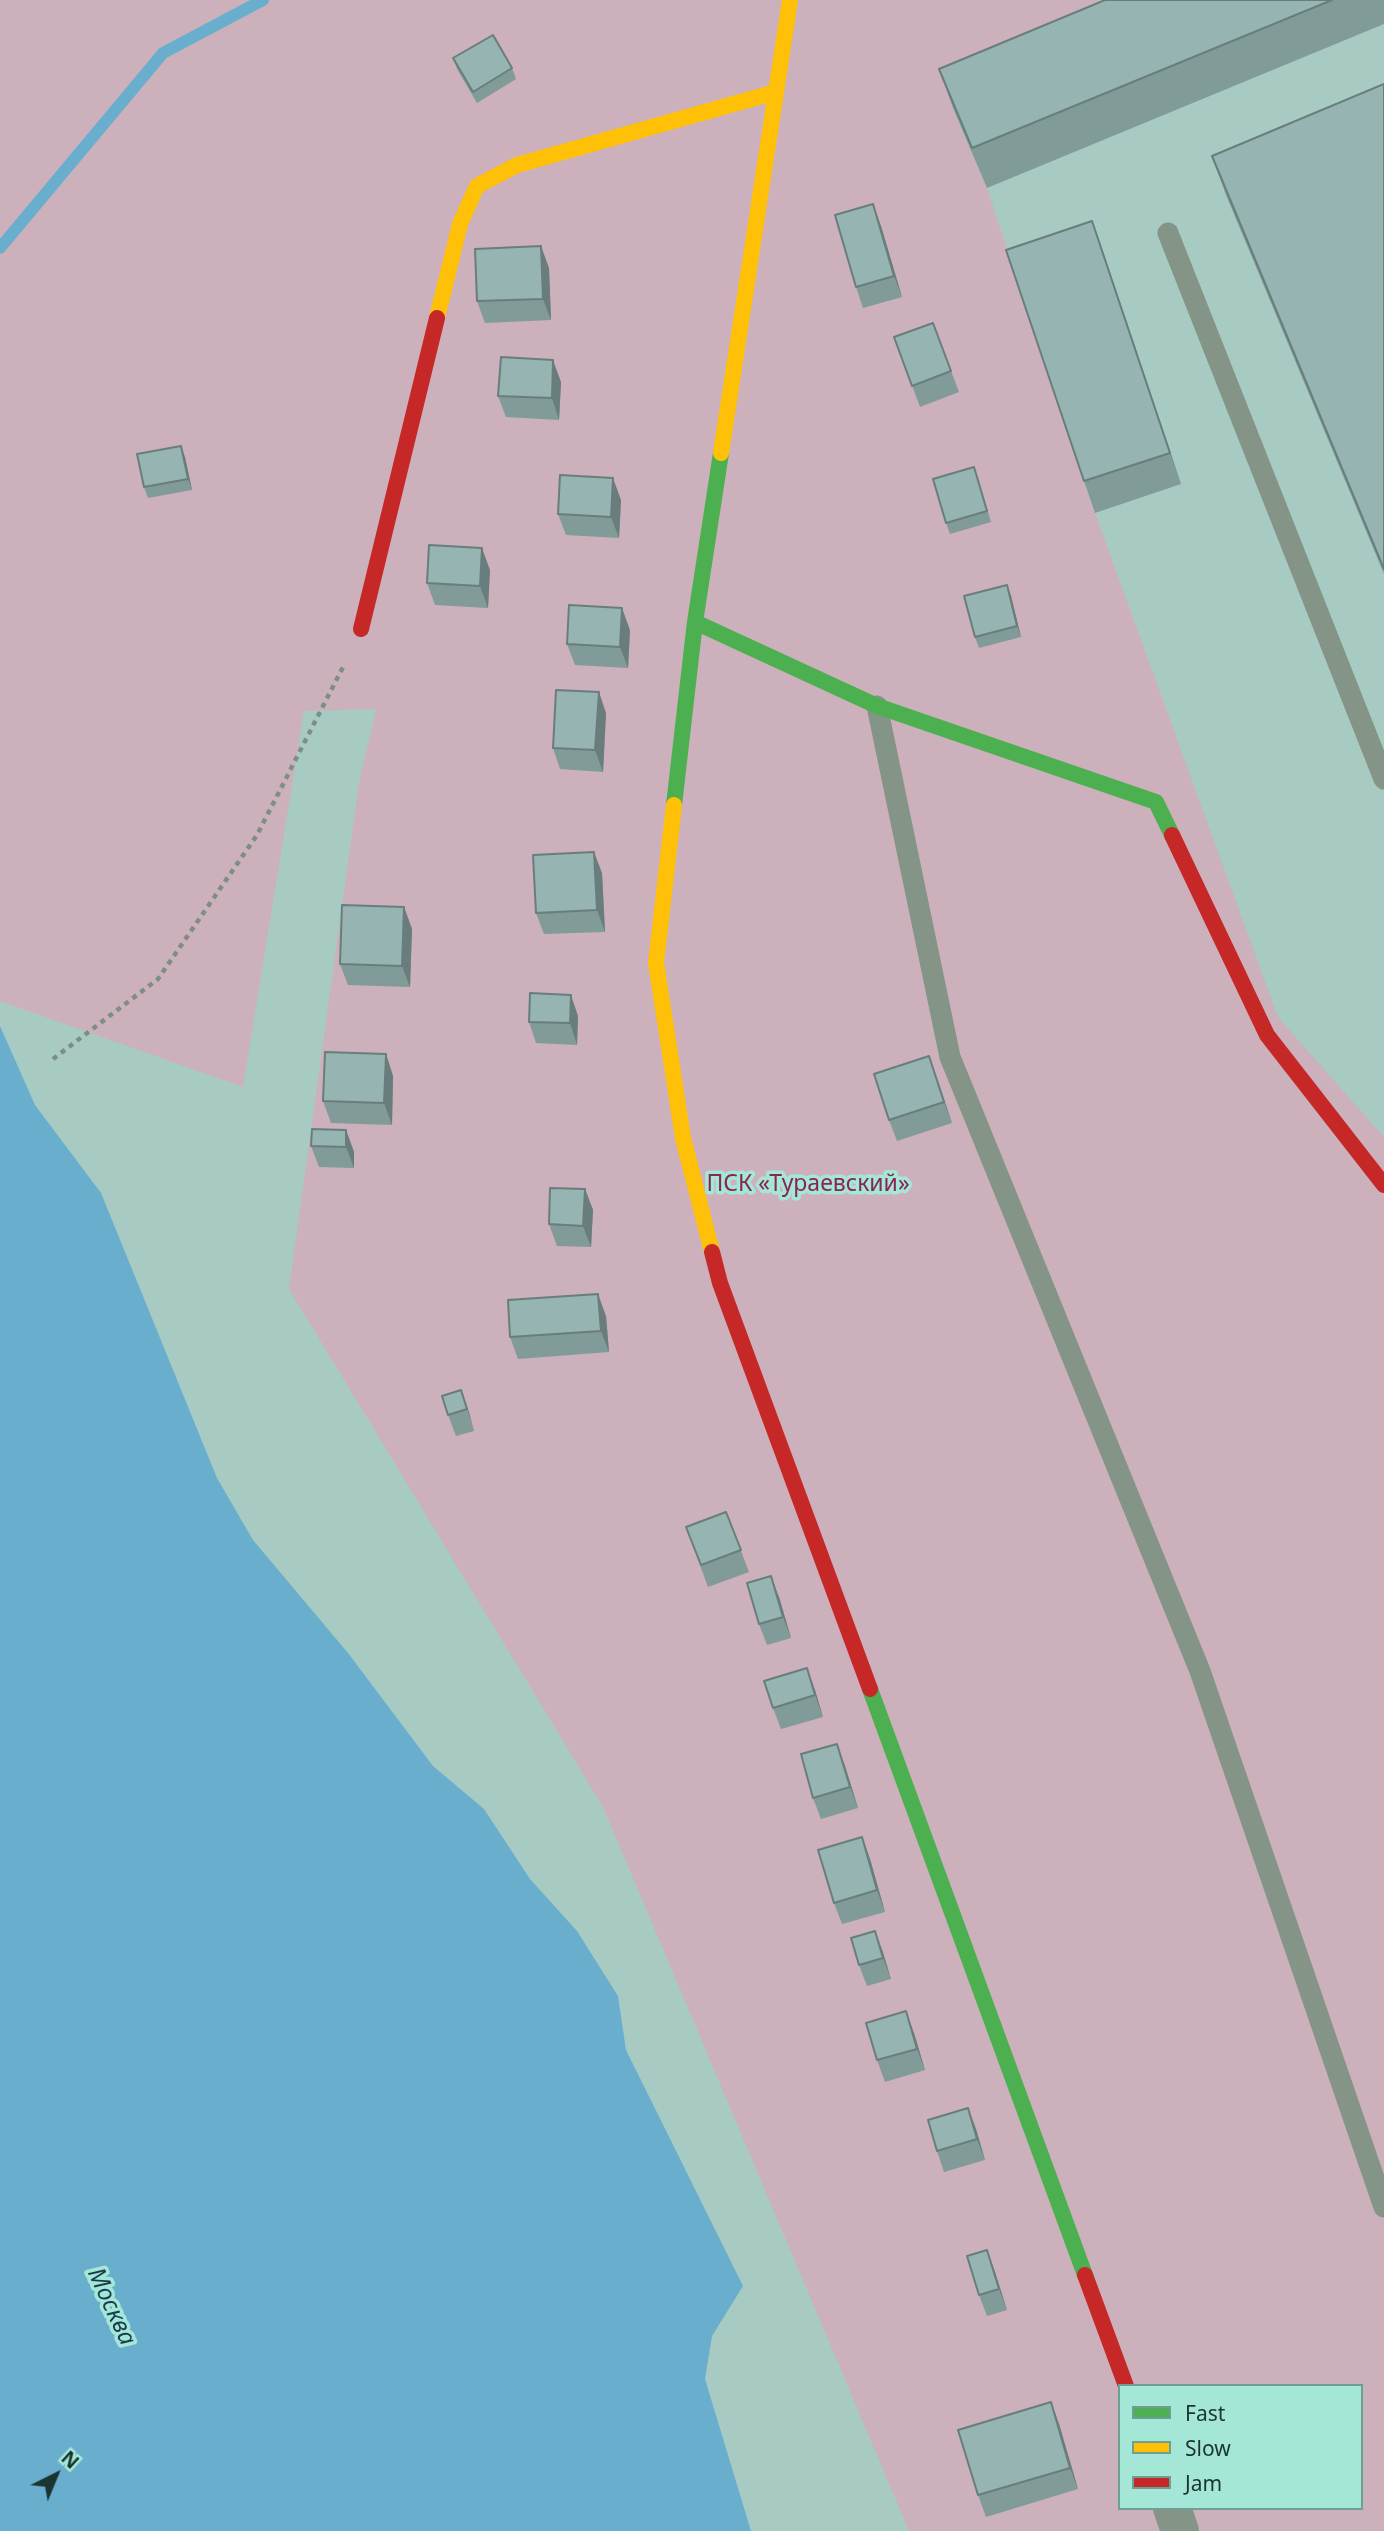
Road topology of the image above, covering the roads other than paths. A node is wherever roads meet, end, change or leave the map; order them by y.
1 (790, 0) edge
2 (776, 92) junction
3 (1168, 233) dead end
4 (695, 622) junction
5 (361, 629) road end
6 (877, 706) junction
7 (1384, 779) edge
8 (1384, 1185) edge
9 (1384, 2207) edge
10 (1125, 2384) edge
11 (1173, 2510) edge
12 (1180, 2531) edge

1 - 2 street
2 - 4 street
2 - 5 street
3 - 7 lane
4 - 6 street
4 - 10 street
6 - 8 street
6 - 9 lane
11 - 12 street

